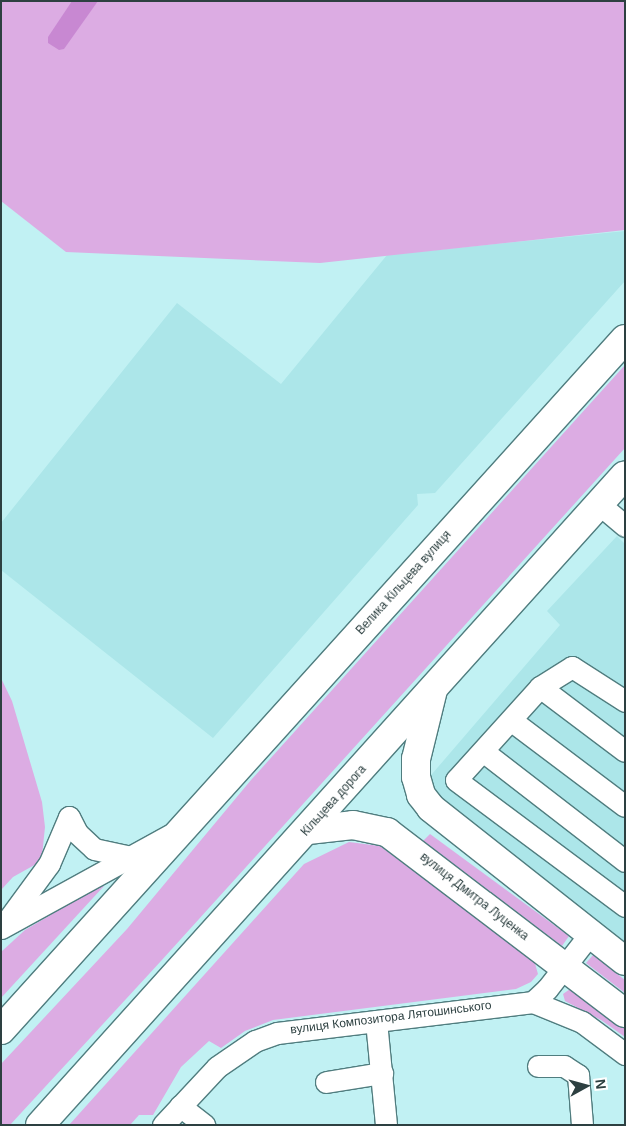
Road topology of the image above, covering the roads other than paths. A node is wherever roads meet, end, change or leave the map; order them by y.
1 (625, 339) edge
2 (625, 475) edge
3 (599, 504) junction
4 (625, 526) edge
5 (540, 687) junction
6 (433, 690) junction
7 (625, 701) edge
8 (512, 721) junction
9 (625, 751) edge
10 (484, 752) junction
11 (625, 806) edge
12 (184, 828) junction
13 (308, 830) junction
14 (131, 857) junction
15 (625, 862) edge
16 (625, 906) edge
17 (2, 926) edge
18 (590, 934) junction
19 (625, 961) edge
20 (564, 967) junction
21 (533, 1002) junction
22 (625, 1013) edge
23 (376, 1021) junction
24 (1, 1030) edge
25 (625, 1054) edge
26 (538, 1066) dead end
27 (382, 1073) junction
28 (326, 1082) dead end
29 (180, 1106) junction
30 (40, 1125) edge
31 (163, 1125) edge
32 (204, 1125) edge
33 (386, 1125) edge
34 (582, 1125) edge

1 - 12 main road, Велика Кільцева вулиця
2 - 3 main road, Кільцева дорога
3 - 4 street
3 - 6 main road, Кільцева дорога
5 - 7 street
5 - 8 street
5 - 9 street
6 - 13 main road, Кільцева дорога
6 - 18 main road
8 - 10 street
8 - 11 street
10 - 15 street
10 - 16 street
12 - 14 street
12 - 24 main road
13 - 20 main road, вулиця Дмитра Луценка
13 - 30 main road, Кільцева дорога
14 - 17 street
14 - 17 street
18 - 19 main road
18 - 20 street
20 - 21 street
20 - 22 main road, вулиця Дмитра Луценка
21 - 23 street, вулиця Композитора Лятошинського
21 - 25 street
23 - 27 street
23 - 29 street, вулиця Композитора Лятошинського
26 - 34 street
27 - 28 street
27 - 33 street
29 - 31 street, вулиця Композитора Лятошинського
29 - 32 street

